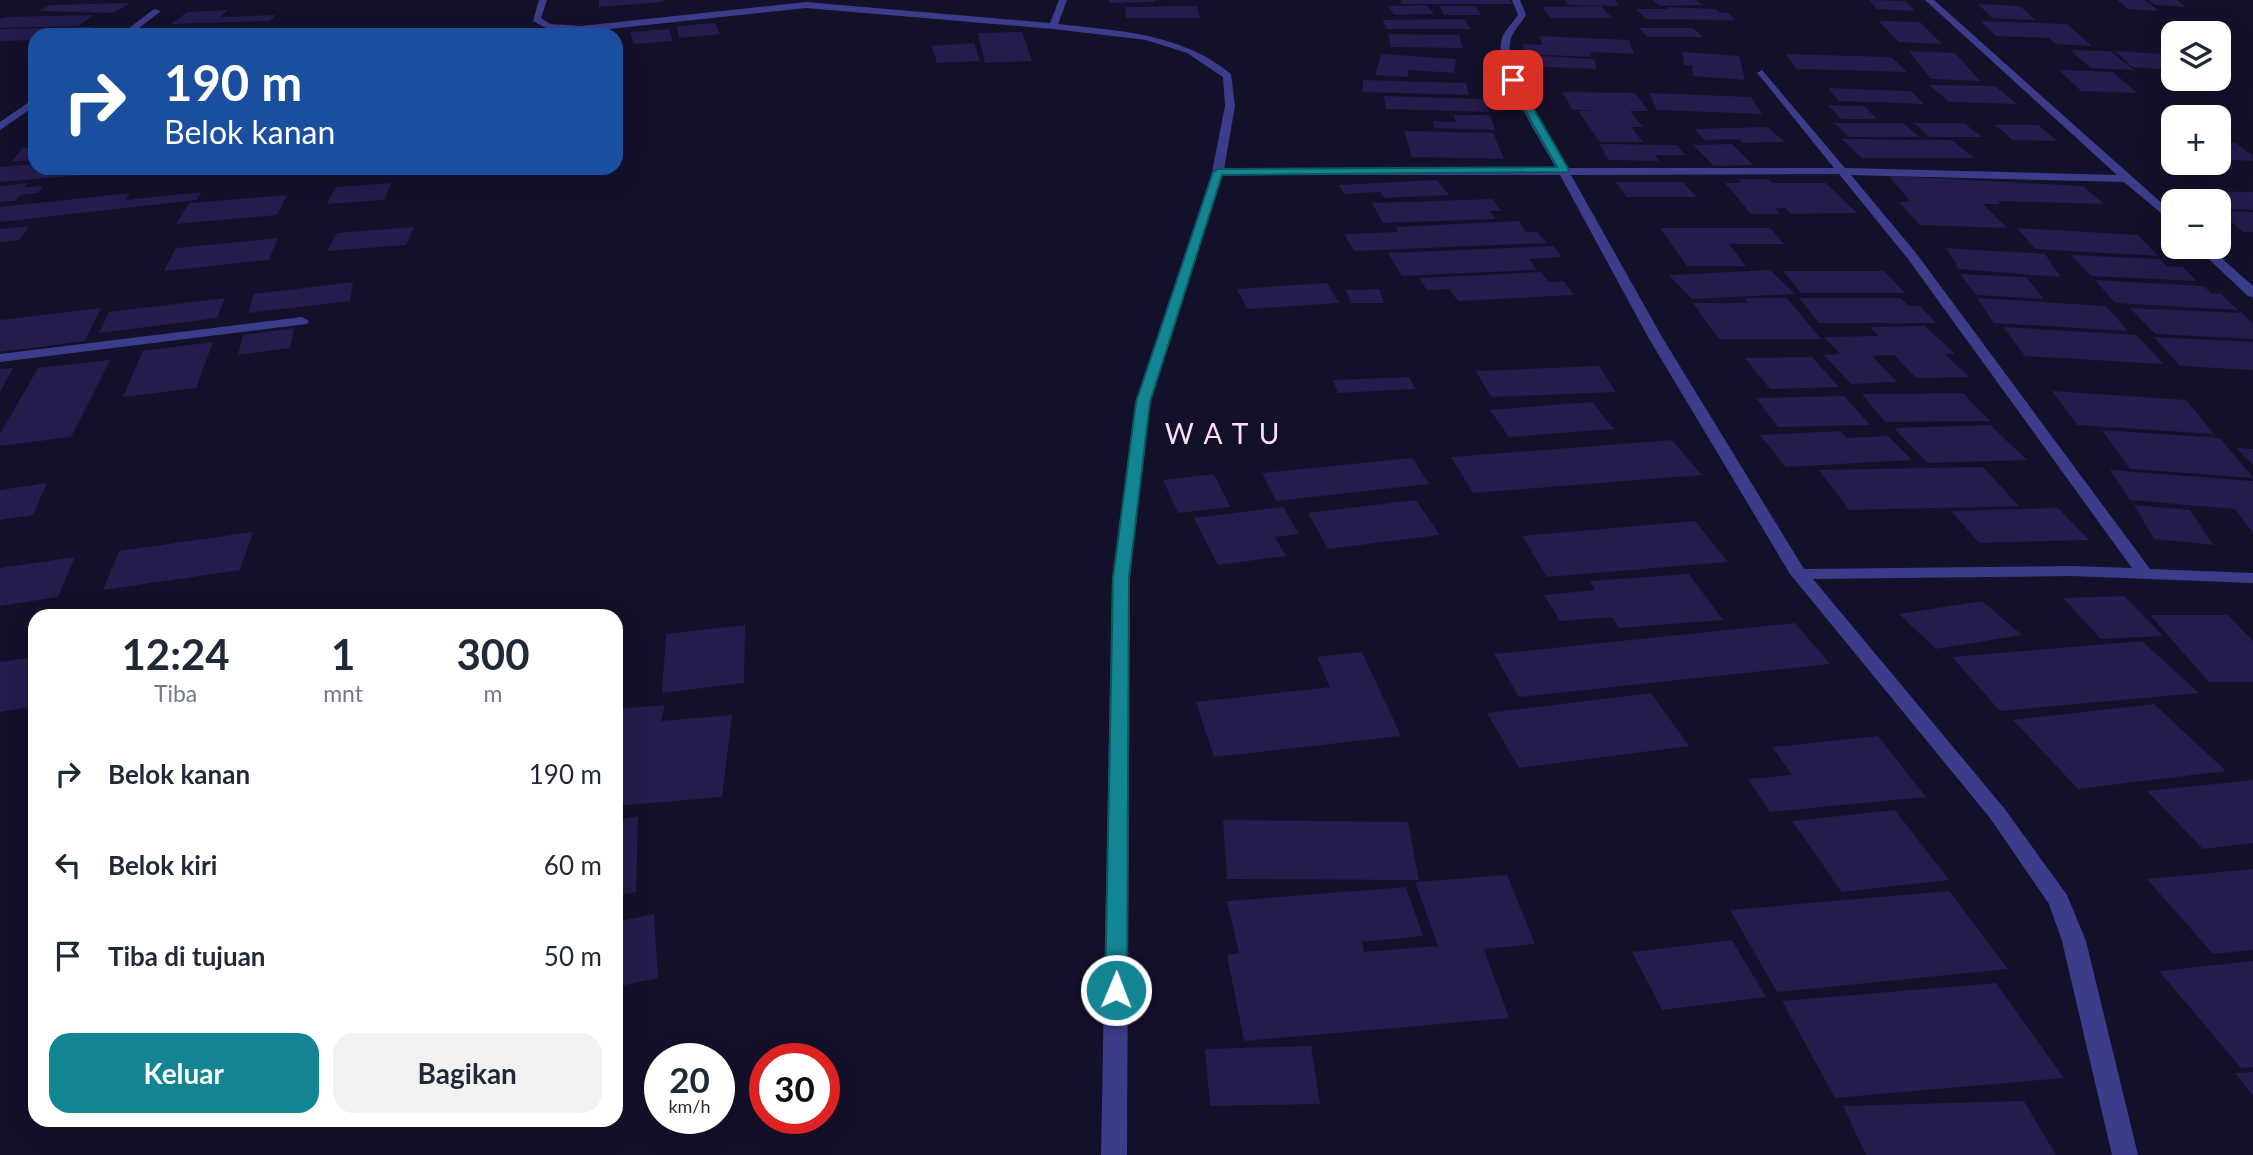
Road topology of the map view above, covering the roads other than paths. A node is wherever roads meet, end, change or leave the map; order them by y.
1 (544, 0) edge
2 (1063, 0) edge
3 (1516, 0) edge
4 (1929, 0) edge
5 (157, 10) dead end
6 (1053, 26) junction
7 (133, 28) edge
8 (560, 28) edge
9 (606, 28) edge
10 (1762, 73) dead end
11 (28, 106) edge
12 (0, 127) edge
13 (1564, 170) junction
14 (1845, 171) junction
15 (1218, 172) junction
16 (2127, 179) junction
17 (2161, 209) edge
18 (2215, 259) edge
19 (2253, 293) edge
20 (302, 321) dead end
21 (0, 358) edge
22 (1799, 574) junction
23 (2145, 574) junction
24 (2253, 578) edge
25 (1114, 1155) edge
26 (2125, 1155) edge

1 - 8 street
2 - 6 street
3 - 13 street
4 - 16 street
5 - 7 street
6 - 9 street
6 - 15 street
10 - 14 street
11 - 12 street
13 - 14 street
13 - 15 street
13 - 22 street
14 - 16 street
14 - 23 street
15 - 25 street
16 - 17 street
18 - 19 street
20 - 21 street
22 - 23 street
22 - 26 street
23 - 24 street

